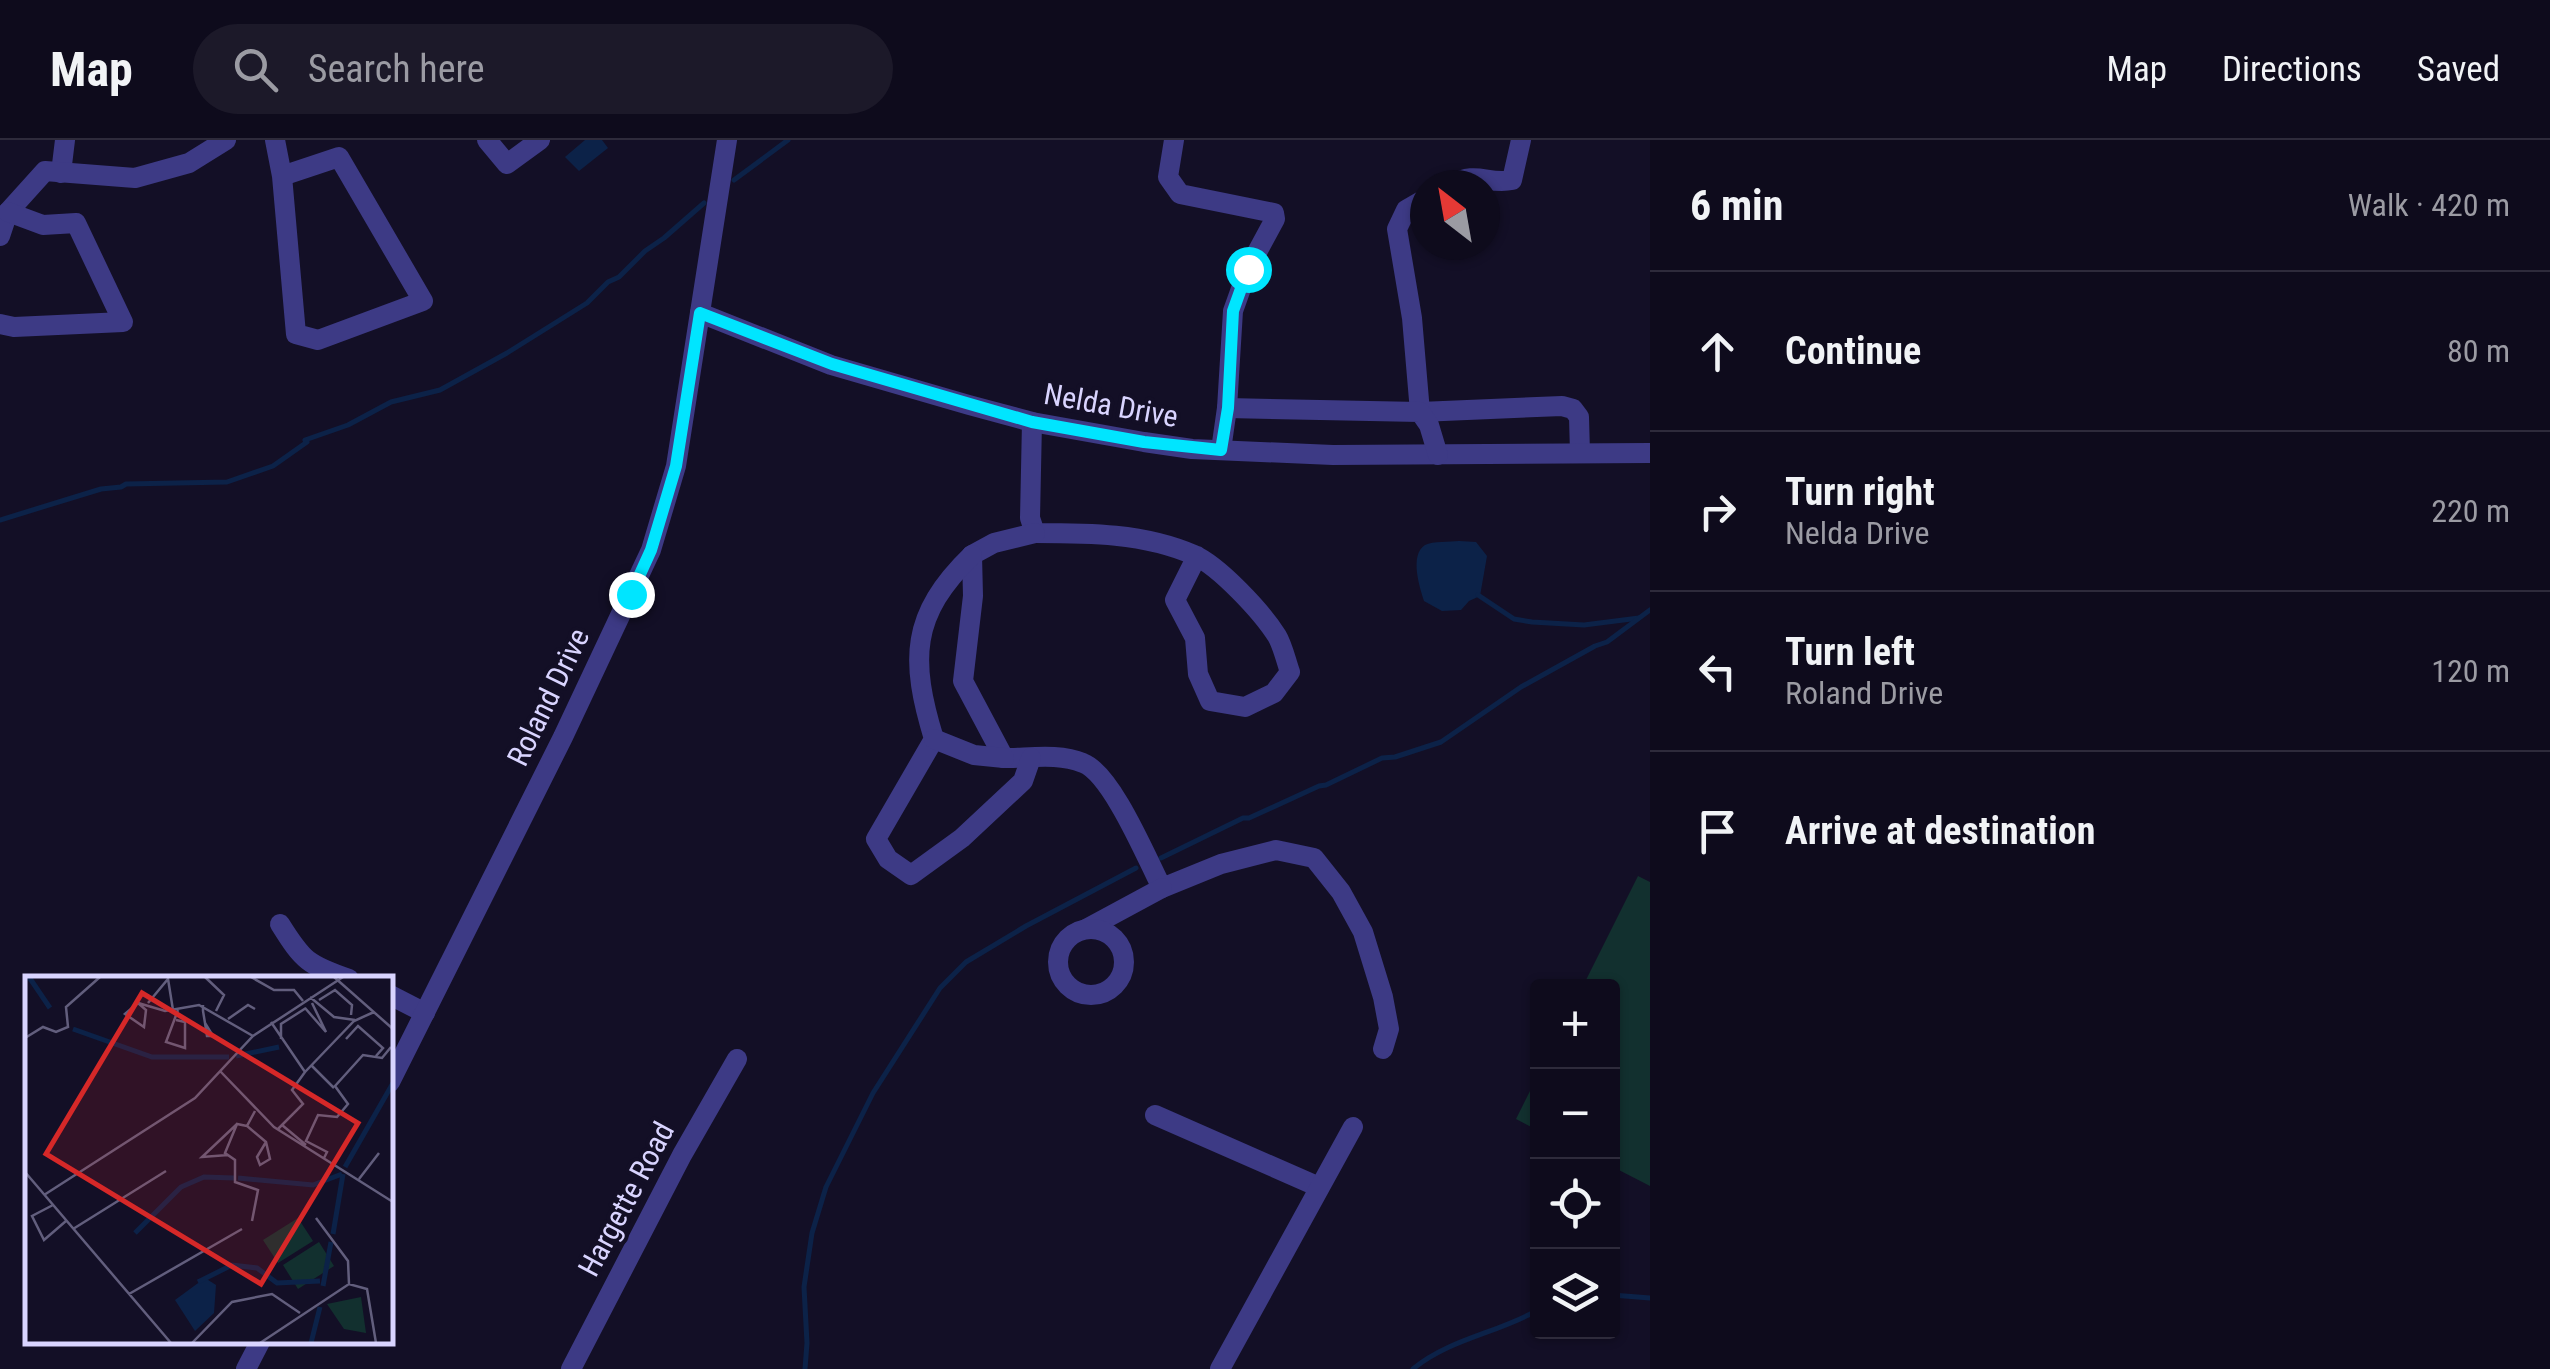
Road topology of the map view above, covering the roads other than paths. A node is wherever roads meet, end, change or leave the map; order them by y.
1 (65, 140) edge
2 (226, 140) edge
3 (275, 140) edge
4 (488, 140) edge
5 (540, 140) edge
6 (727, 140) edge
7 (1174, 140) edge
8 (1521, 140) edge
9 (53, 172) junction
10 (282, 176) junction
11 (1500, 182) edge
12 (1410, 208) edge
13 (8, 212) junction
14 (0, 236) edge
15 (700, 313) junction
16 (0, 324) edge
17 (1228, 408) junction
18 (1420, 412) junction
19 (1032, 422) junction
20 (1221, 450) junction
21 (1580, 453) junction
22 (1650, 453) edge
23 (1438, 455) junction
24 (1035, 532) junction
25 (972, 555) junction
26 (1197, 556) junction
27 (934, 739) junction
28 (1004, 758) junction
29 (1031, 758) junction
30 (1162, 888) junction
31 (280, 924) dead end
32 (1086, 930) dead end
33 (341, 976) edge
34 (392, 996) edge
35 (425, 1013) junction
36 (1384, 1049) dead end
37 (737, 1059) dead end
38 (392, 1078) edge
39 (1154, 1116) dead end
40 (1353, 1127) dead end
41 (1320, 1187) junction
42 (259, 1344) edge
43 (246, 1369) edge
44 (570, 1369) edge
45 (1220, 1369) edge

1 - 9 street
2 - 9 street
3 - 10 street
4 - 5 street
6 - 15 street, Roland Drive
7 - 17 street
8 - 11 street
9 - 13 street
10 - 10 street
12 - 18 street
13 - 14 street
13 - 16 street
15 - 19 street, Nelda Drive
15 - 35 street, Roland Drive
17 - 18 street
17 - 20 street
18 - 21 street
18 - 23 street
19 - 20 street, Nelda Drive
19 - 24 street
20 - 23 street, Nelda Drive
21 - 22 street, Nelda Drive
21 - 23 street, Nelda Drive
24 - 25 street
24 - 26 street
25 - 27 street
25 - 28 street
26 - 26 street
27 - 28 street
27 - 29 street
28 - 29 street
29 - 30 street
30 - 32 street
30 - 36 street
31 - 33 street
34 - 35 street
35 - 38 street, Roland Drive
37 - 44 street, Hargette Road
39 - 41 street
40 - 41 street
41 - 45 street
42 - 43 street

